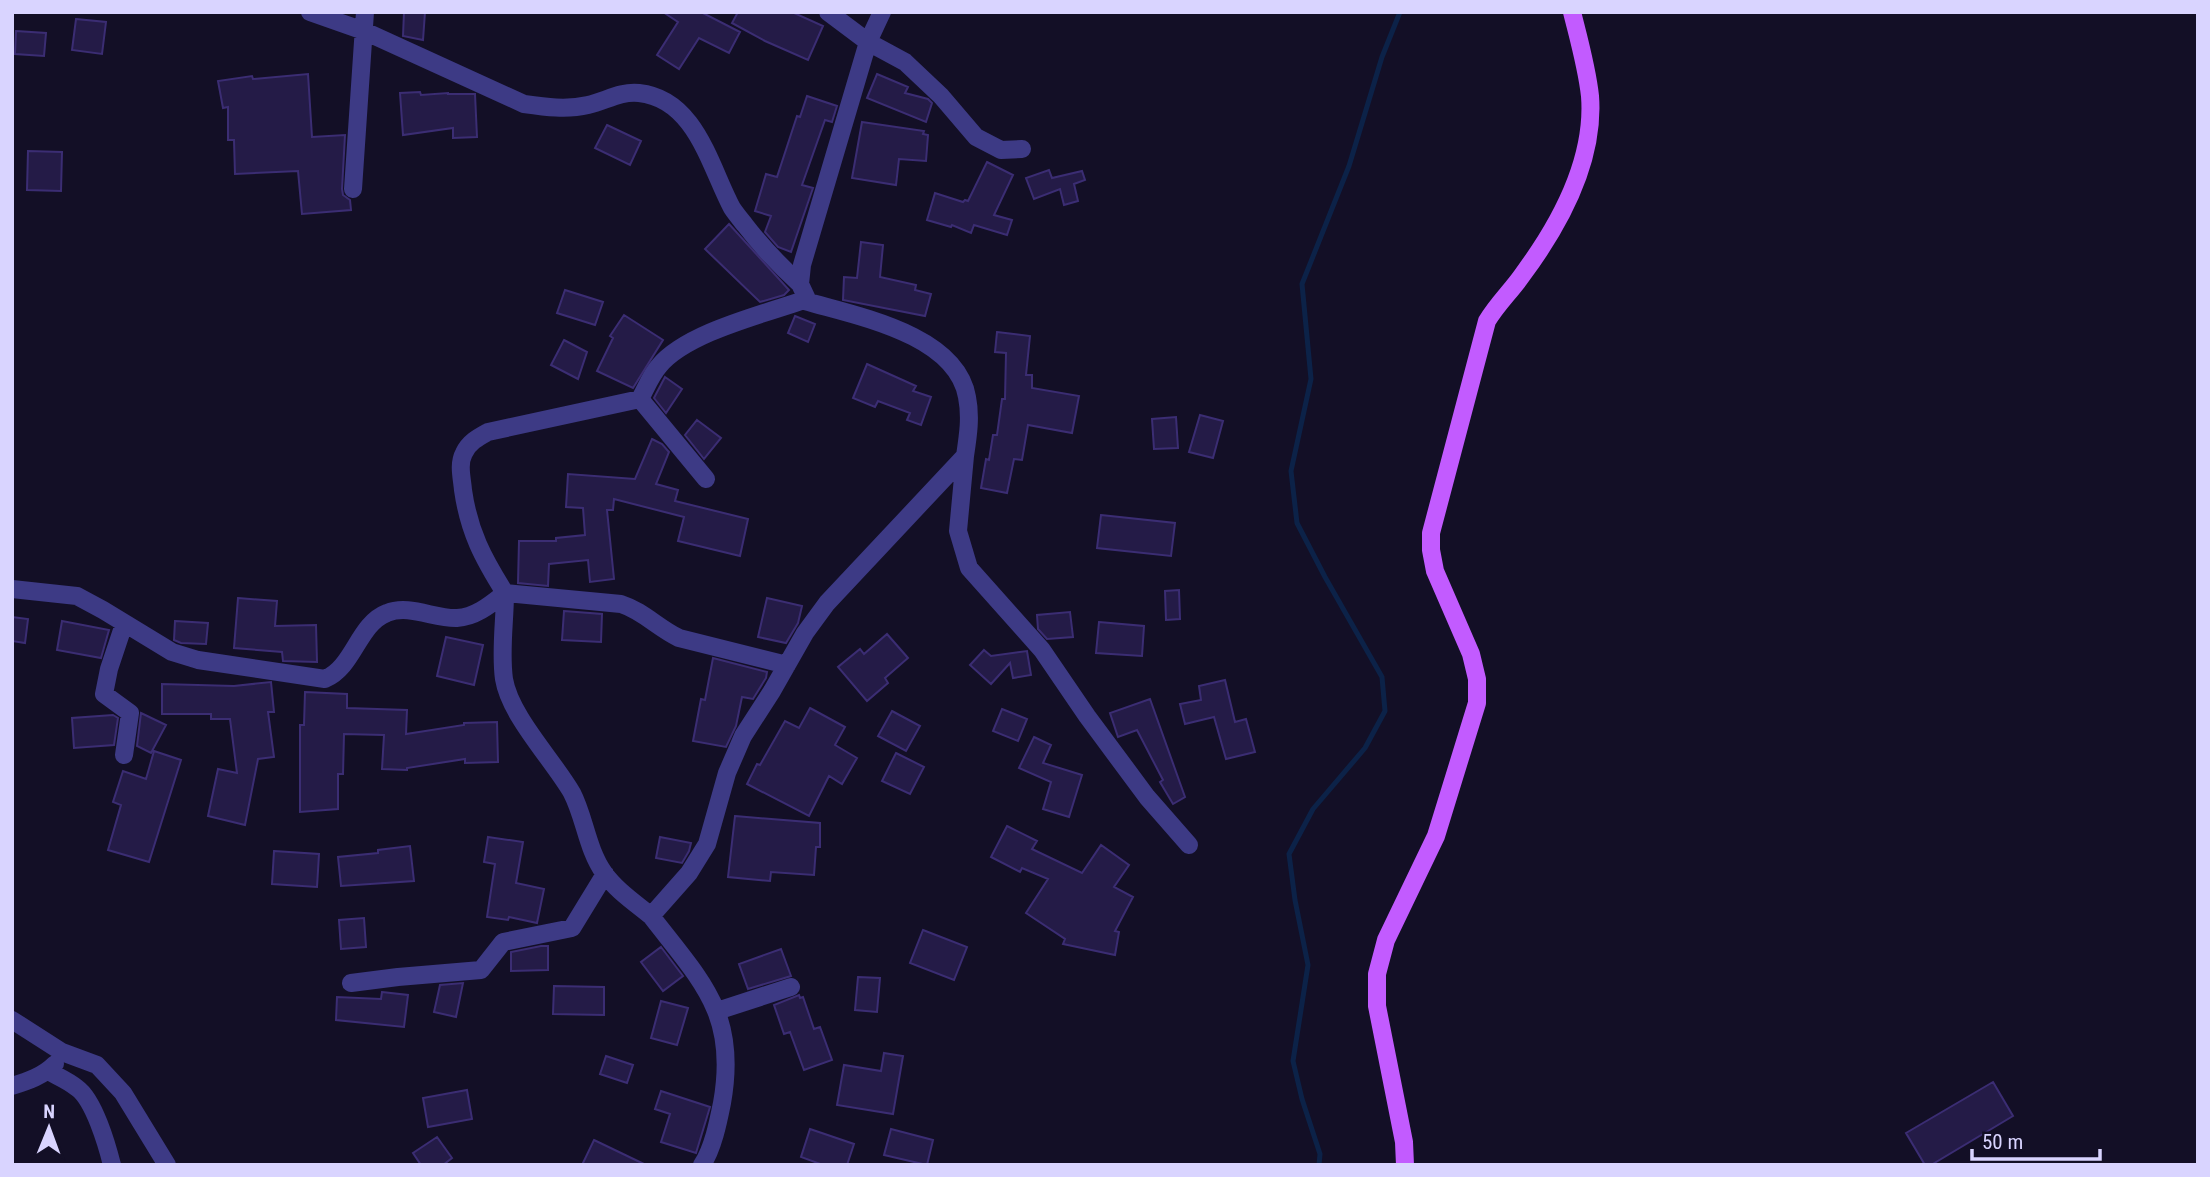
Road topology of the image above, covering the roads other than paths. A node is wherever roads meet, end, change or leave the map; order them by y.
1 (310, 12) edge
2 (365, 12) edge
3 (828, 12) edge
4 (882, 12) edge
5 (1572, 12) edge
6 (364, 31) junction
7 (868, 42) junction
8 (1021, 149) dead end
9 (353, 189) dead end
10 (804, 291) junction
11 (640, 399) junction
12 (965, 456) junction
13 (706, 479) dead end
14 (12, 589) edge
15 (505, 593) junction
16 (124, 624) junction
17 (787, 665) junction
18 (124, 755) dead end
19 (1189, 845) dead end
20 (605, 874) junction
21 (651, 916) junction
22 (351, 983) dead end
23 (791, 987) dead end
24 (717, 1011) junction
25 (12, 1020) edge
26 (62, 1052) junction
27 (48, 1071) junction
28 (12, 1086) edge
29 (112, 1165) edge
30 (167, 1165) edge
31 (702, 1165) edge
32 (1405, 1165) edge

1 - 6 street
2 - 6 street
3 - 7 street
4 - 7 street
5 - 32 main road
6 - 9 street
6 - 10 street
7 - 8 street
7 - 10 street
10 - 11 street
10 - 12 street
11 - 13 street
11 - 15 street
12 - 17 street
12 - 19 street
14 - 16 street
15 - 16 street
15 - 17 street
15 - 20 street
16 - 18 street
17 - 21 street
20 - 21 street
20 - 22 street
21 - 24 street
23 - 24 street
24 - 31 street
25 - 26 street
26 - 27 street
26 - 30 street
27 - 28 street
27 - 29 street

